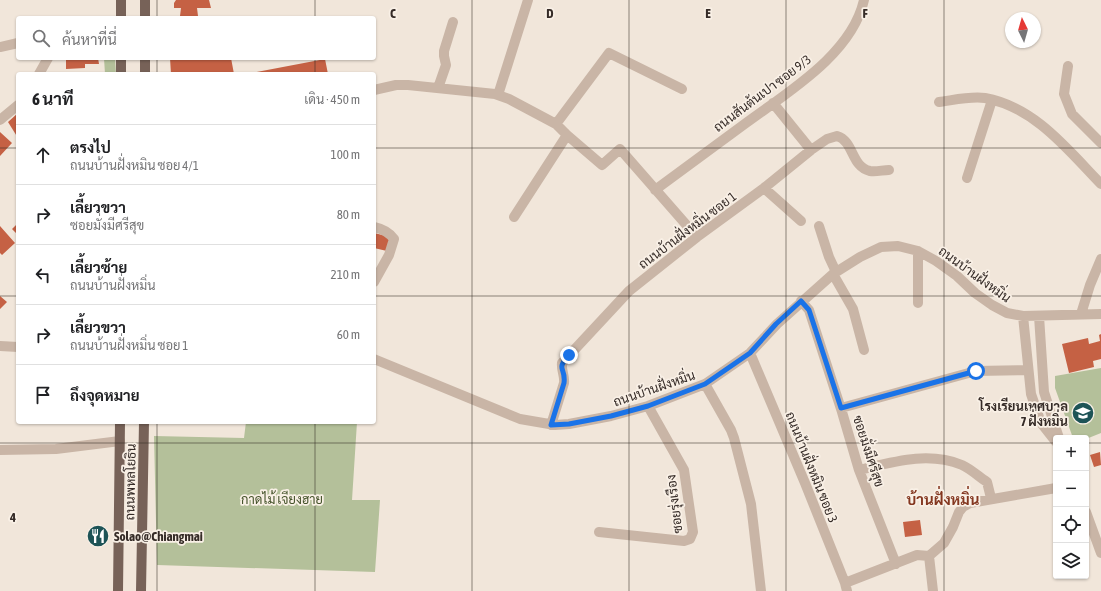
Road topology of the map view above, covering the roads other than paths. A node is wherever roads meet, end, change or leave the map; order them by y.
1 (121, 0) edge
2 (145, 0) edge
3 (528, 0) edge
4 (864, 0) edge
5 (121, 16) edge
6 (145, 16) edge
7 (453, 22) dead end
8 (16, 43) edge
9 (0, 46) edge
10 (47, 60) edge
11 (121, 60) edge
12 (145, 60) edge
13 (1068, 66) dead end
14 (40, 72) edge
15 (121, 72) edge
16 (145, 72) edge
17 (438, 88) junction
18 (682, 89) dead end
19 (376, 90) edge
20 (498, 95) junction
21 (992, 100) junction
22 (939, 102) dead end
23 (773, 103) junction
24 (16, 107) edge
25 (0, 120) edge
26 (556, 124) junction
27 (567, 136) junction
28 (1101, 143) edge
29 (811, 150) junction
30 (889, 170) dead end
31 (967, 178) dead end
32 (1101, 184) edge
33 (764, 188) junction
34 (655, 190) junction
35 (514, 217) dead end
36 (801, 221) dead end
37 (819, 226) dead end
38 (376, 227) edge
39 (697, 237) junction
40 (918, 251) junction
41 (1101, 259) edge
42 (834, 273) junction
43 (376, 278) edge
44 (801, 301) junction
45 (918, 303) dead end
46 (1081, 314) junction
47 (1101, 314) edge
48 (1023, 316) junction
49 (1038, 316) junction
50 (0, 346) edge
51 (16, 346) edge
52 (864, 350) dead end
53 (750, 353) junction
54 (376, 360) edge
55 (1028, 370) junction
56 (705, 384) junction
57 (648, 406) junction
58 (841, 408) junction
59 (120, 424) edge
60 (144, 424) edge
61 (551, 425) junction
62 (1058, 435) edge
63 (1053, 438) edge
64 (120, 442) junction
65 (0, 450) edge
66 (859, 470) junction
67 (1053, 488) edge
68 (991, 498) junction
69 (1089, 520) edge
70 (599, 532) dead end
71 (1101, 553) edge
72 (929, 556) junction
73 (896, 564) junction
74 (846, 587) edge
75 (118, 591) edge
76 (141, 591) edge
77 (761, 591) edge
78 (933, 591) edge

1 - 5 main road
2 - 6 main road
3 - 20 street
4 - 23 street, ถนนสันต้นเปา ซอย 9/3
7 - 17 street
8 - 9 street
10 - 14 street
11 - 15 main road
12 - 16 main road
13 - 28 street
17 - 19 street
17 - 20 street
18 - 26 street
20 - 26 street
21 - 22 street
21 - 31 street
21 - 32 street
23 - 29 street
23 - 34 street, ถนนสันต้นเปา ซอย 9/3
24 - 25 street
26 - 27 street
27 - 34 street
27 - 35 street
29 - 30 street, ถนนบ้านฝั่งหมิ่น ซอย 1
29 - 33 street, ถนนบ้านฝั่งหมิ่น ซอย 1
33 - 36 street
33 - 39 street, ถนนบ้านฝั่งหมิ่น ซอย 1
34 - 39 street
37 - 42 street
38 - 43 street
39 - 61 street, ถนนบ้านฝั่งหมิ่น ซอย 1
40 - 42 street, ถนนบ้านฝั่งหมิ่น
40 - 45 street
40 - 48 street, ถนนบ้านฝั่งหมิ่น
41 - 46 street
42 - 44 street, ถนนบ้านฝั่งหมิ่น
42 - 52 street
44 - 53 street, ถนนบ้านฝั่งหมิ่น
44 - 58 street, ซอยมั่งมีศรีสุข
46 - 47 street, ถนนบ้านฝั่งหมิ่น
46 - 49 street, ถนนบ้านฝั่งหมิ่น
48 - 49 street, ถนนบ้านฝั่งหมิ่น
48 - 55 street
49 - 62 street
50 - 51 street
53 - 56 street, ถนนบ้านฝั่งหมิ่น
53 - 74 street, ถนนบ้านฝั่งหมิน ซอย 3
54 - 61 street, ถนนบ้านฝั่งหมิ่น
55 - 58 street
55 - 63 street
56 - 57 street, ถนนบ้านฝั่งหมิ่น
56 - 77 street
57 - 61 street, ถนนบ้านฝั่งหมิ่น
57 - 70 street, ซอยรุ่งเรือง
58 - 66 street, ซอยมั่งมีศรีสุข
59 - 64 main road, ถนนพหลโยธิน
60 - 76 main road, ถนนพหลโยธิน
64 - 65 street
64 - 75 main road, ถนนพหลโยธิน
66 - 68 street
66 - 73 street, ซอยมั่งมีศรีสุข
67 - 68 street
68 - 72 street
69 - 71 street
72 - 73 street
72 - 78 street
73 - 74 street

